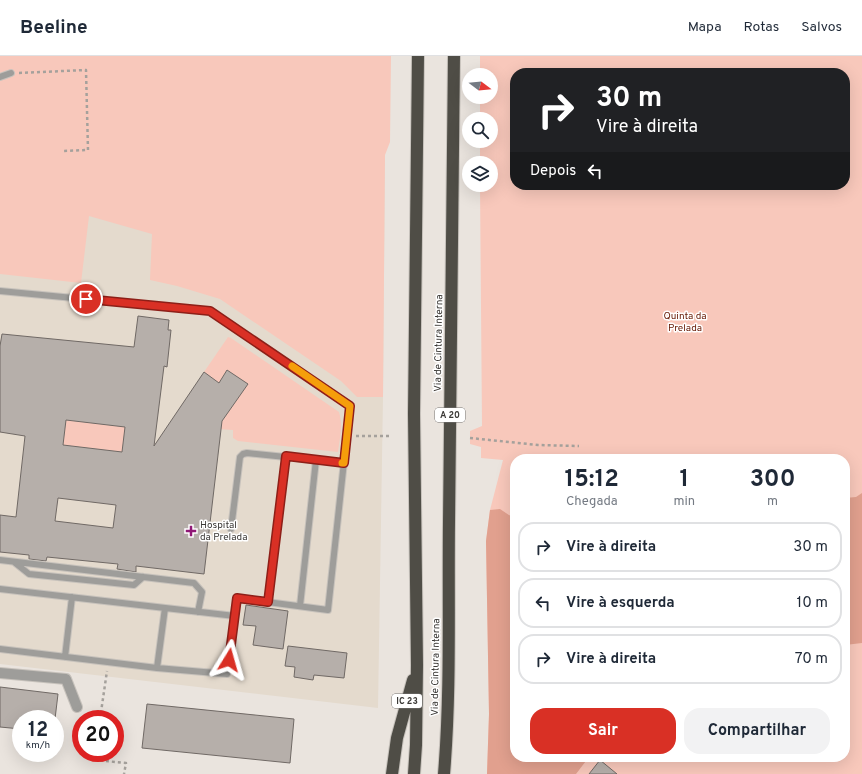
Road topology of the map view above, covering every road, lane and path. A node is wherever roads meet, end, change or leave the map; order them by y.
1 (418, 56) edge
2 (454, 56) edge
3 (11, 73) joint
4 (0, 77) edge
5 (62, 151) dead end
6 (0, 290) edge
7 (347, 435) junction
8 (389, 436) dead end
9 (470, 438) dead end
10 (579, 446) dead end
11 (286, 456) junction
12 (316, 460) junction
13 (344, 463) junction
14 (231, 529) dead end
15 (0, 560) edge
16 (14, 562) junction
17 (143, 577) junction
18 (0, 589) edge
19 (72, 597) junction
20 (268, 602) junction
21 (300, 606) junction
22 (165, 608) junction
23 (198, 612) junction
24 (235, 616) junction
25 (0, 649) edge
26 (65, 657) junction
27 (108, 663) junction
28 (417, 665) junction
29 (157, 668) junction
30 (0, 673) edge
31 (77, 707) dead end
32 (101, 710) edge
33 (116, 762) edge
34 (124, 774) edge
35 (392, 774) edge
36 (414, 774) edge
37 (444, 774) edge

1 - 28 highway, Via de Cintura Interna
2 - 37 highway, Via de Cintura Interna / A 20
3 - 4 lane
3 - 5 path
6 - 7 lane
7 - 8 path
7 - 13 lane
9 - 10 path
11 - 12 lane
11 - 14 lane
11 - 20 lane
12 - 13 lane
12 - 21 lane
13 - 21 lane
15 - 16 lane
16 - 17 lane
16 - 17 lane
17 - 23 lane
18 - 19 lane
19 - 22 lane
19 - 26 lane
20 - 21 lane
20 - 24 lane
22 - 23 lane
22 - 29 lane
23 - 24 lane
24 - 29 lane
25 - 26 lane
26 - 27 lane
27 - 29 lane
27 - 32 path
28 - 35 highway, IC 23
28 - 36 highway, Via de Cintura Interna
30 - 31 street
33 - 34 path

